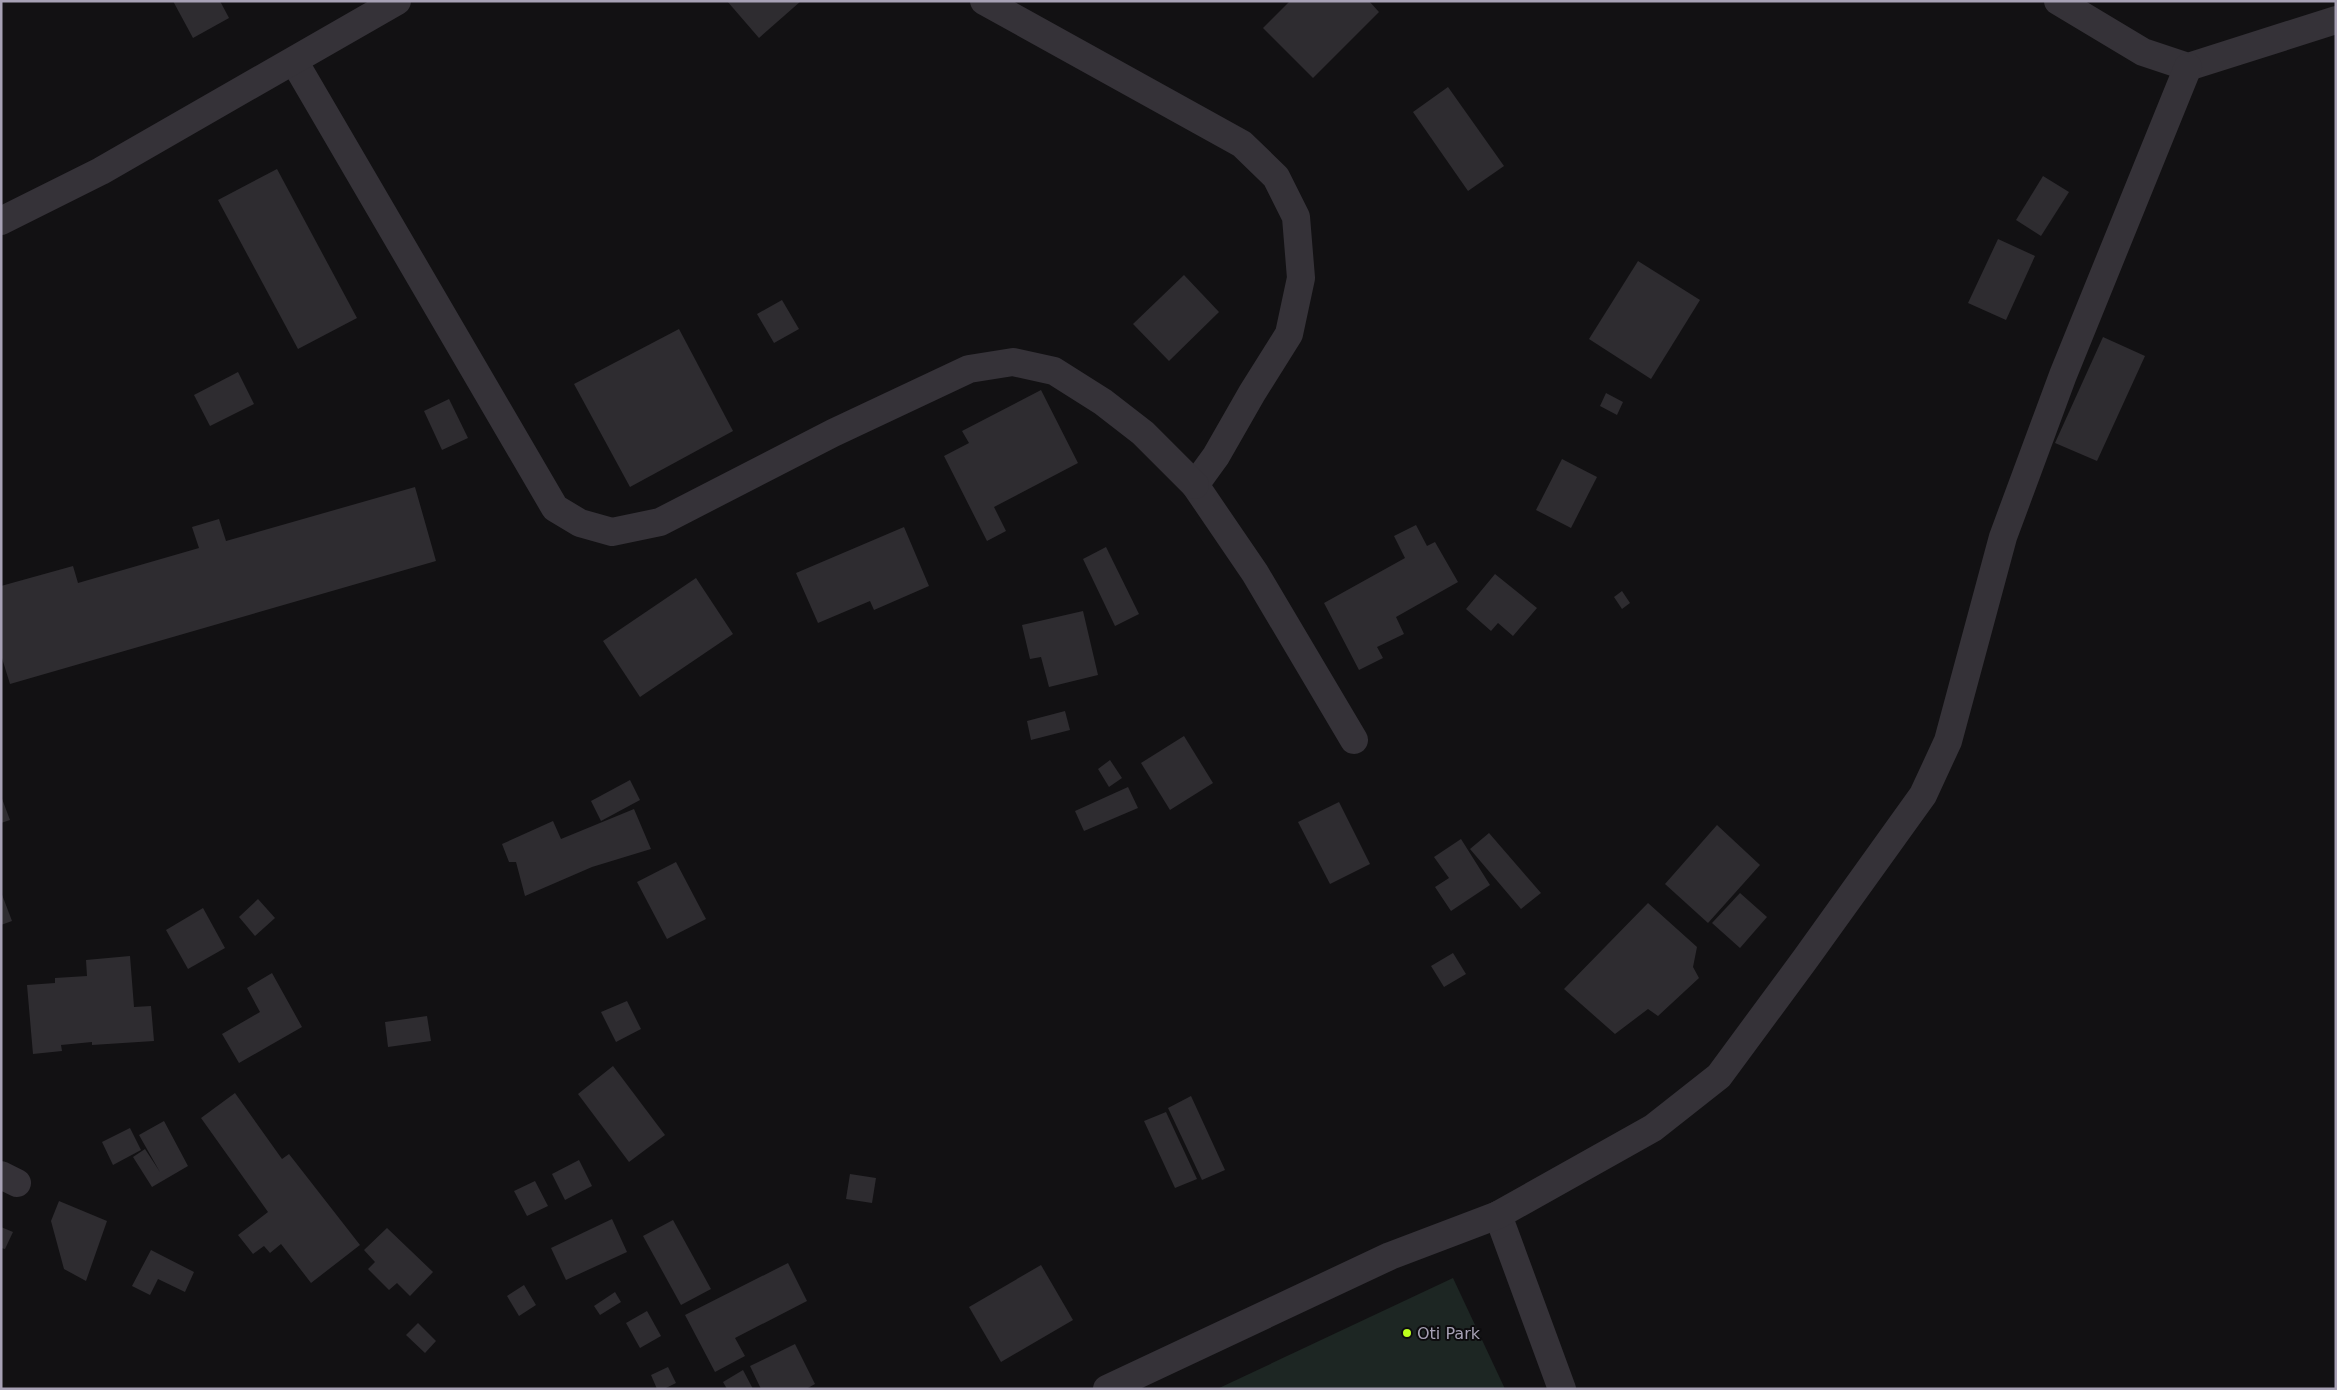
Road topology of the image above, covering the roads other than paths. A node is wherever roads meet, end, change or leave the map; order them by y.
1 (396, 1) edge
2 (984, 1) edge
3 (2058, 1) edge
4 (2336, 20) edge
5 (294, 61) junction
6 (2188, 67) junction
7 (1, 221) edge
8 (1195, 485) junction
9 (1354, 740) dead end
10 (1498, 1214) junction
11 (1107, 1389) edge
12 (1562, 1389) edge

1 - 5 street
2 - 8 street
3 - 6 street
4 - 6 street
5 - 7 street
5 - 8 street
6 - 10 street
8 - 9 street
10 - 11 street
10 - 12 street

